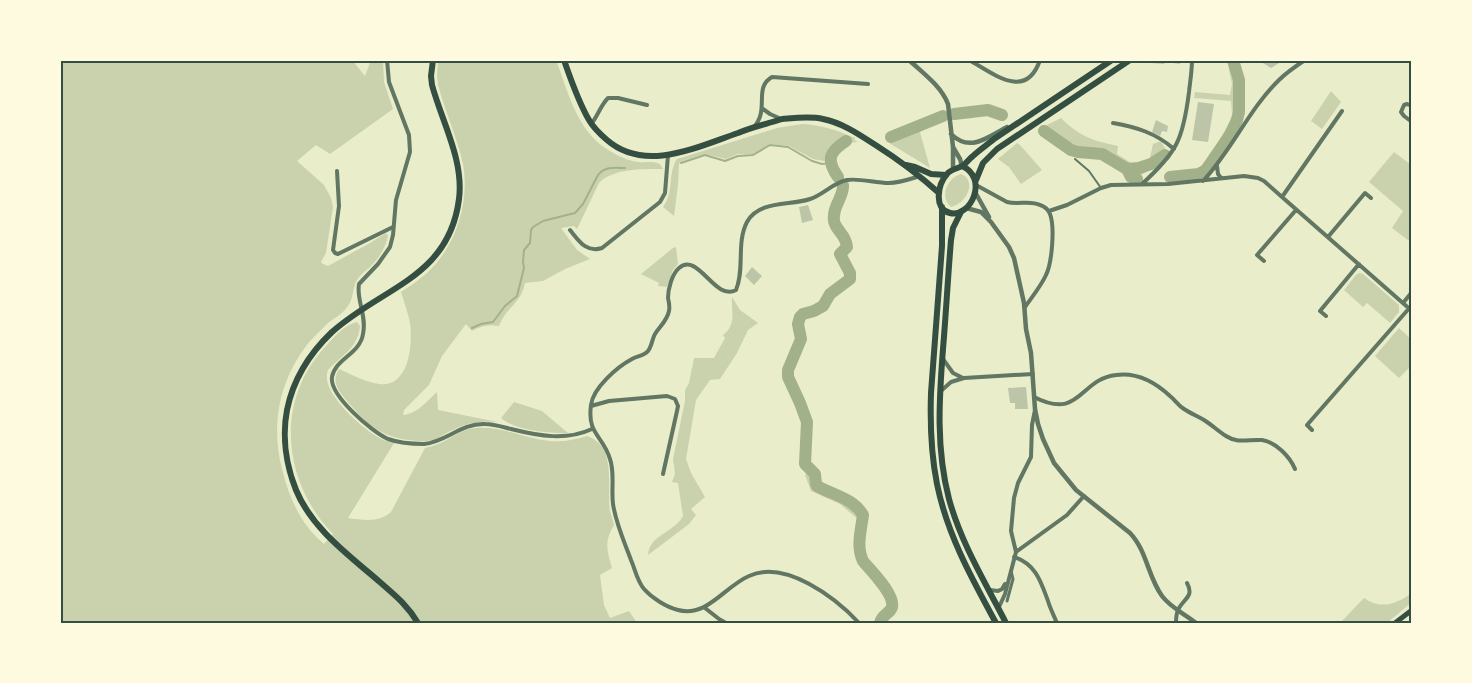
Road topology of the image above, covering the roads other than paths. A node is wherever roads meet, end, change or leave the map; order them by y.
1 (387, 60) edge
2 (433, 60) edge
3 (564, 60) edge
4 (909, 60) edge
5 (969, 60) edge
6 (1040, 60) edge
7 (1112, 60) edge
8 (1130, 60) edge
9 (1192, 60) edge
10 (1305, 60) edge
11 (868, 84) dead end
12 (647, 105) dead end
13 (1412, 106) edge
14 (762, 108) junction
15 (1342, 111) dead end
16 (770, 114) junction
17 (782, 119) junction
18 (1023, 120) junction
19 (764, 122) junction
20 (1412, 122) edge
21 (1113, 123) dead end
22 (592, 124) junction
23 (950, 134) junction
24 (953, 147) junction
25 (1174, 149) junction
26 (668, 154) junction
27 (1075, 159) dead end
28 (906, 164) junction
29 (962, 166) junction
30 (1217, 166) junction
31 (953, 169) junction
32 (337, 171) dead end
33 (931, 174) junction
34 (946, 175) junction
35 (920, 176) junction
36 (1221, 178) junction
37 (1203, 181) junction
38 (1142, 184) junction
39 (976, 186) junction
40 (1101, 188) junction
41 (939, 193) junction
42 (1282, 196) junction
43 (1371, 198) dead end
44 (942, 207) junction
45 (963, 210) junction
46 (1296, 210) junction
47 (1049, 211) junction
48 (991, 222) junction
49 (393, 227) junction
50 (570, 230) dead end
51 (1328, 237) junction
52 (1264, 261) dead end
53 (1359, 264) junction
54 (1412, 292) edge
55 (1403, 303) junction
56 (1024, 308) junction
57 (1411, 308) edge
58 (363, 310) junction
59 (1326, 316) dead end
60 (942, 358) junction
61 (1033, 374) junction
62 (964, 378) junction
63 (940, 392) junction
64 (1034, 396) junction
65 (591, 406) junction
66 (1035, 409) junction
67 (592, 429) junction
68 (1312, 430) dead end
69 (1295, 470) dead end
70 (663, 474) dead end
71 (1083, 496) junction
72 (1015, 554) junction
73 (1011, 570) junction
74 (1008, 581) junction
75 (1186, 583) dead end
76 (987, 588) junction
77 (1007, 601) dead end
78 (705, 608) junction
79 (1177, 610) junction
80 (1412, 610) edge
81 (1000, 612) junction
82 (994, 622) edge
83 (418, 623) edge
84 (726, 623) edge
85 (860, 623) edge
86 (1006, 623) edge
87 (1057, 623) edge
88 (1176, 623) edge
89 (1196, 623) edge
90 (1395, 623) edge

1 - 49 street
2 - 58 main road
3 - 22 main road
4 - 23 street
5 - 6 street
7 - 18 main road
8 - 39 main road
9 - 25 street
10 - 30 street
11 - 14 street
12 - 22 street
13 - 20 street
14 - 16 street
14 - 19 street
15 - 42 street
16 - 17 street
16 - 19 street
17 - 19 main road
17 - 28 main road
18 - 23 street
18 - 29 main road
19 - 26 main road
21 - 25 street
22 - 26 main road
23 - 24 street
24 - 29 street
24 - 31 street
25 - 38 street
26 - 50 street
27 - 40 lane
28 - 33 main road
28 - 35 main road
29 - 31 main road
29 - 39 main road
30 - 36 street
30 - 37 street
31 - 34 main road
32 - 49 street
33 - 34 main road
33 - 35 main road
34 - 41 main road
35 - 41 main road
35 - 65 street
36 - 37 street
36 - 42 street
37 - 38 street
38 - 40 street
39 - 45 main road
39 - 47 street
39 - 48 street
40 - 47 street
41 - 44 main road
42 - 46 street
43 - 51 street
44 - 45 main road
44 - 82 main road
45 - 48 street
45 - 60 main road
46 - 51 street
46 - 52 street
47 - 56 street
48 - 56 street
49 - 58 street
51 - 53 street
53 - 55 street
53 - 59 street
54 - 55 street
55 - 57 street
56 - 61 street
57 - 68 street
58 - 67 street
58 - 83 main road
60 - 62 street
60 - 63 main road
61 - 62 street
61 - 64 street
62 - 63 street
63 - 76 main road
64 - 66 street
64 - 69 street
65 - 67 street
65 - 70 street
66 - 71 street
66 - 72 street
67 - 78 street
71 - 72 street
71 - 79 street
72 - 73 street
72 - 87 street
73 - 74 street
73 - 77 street
74 - 76 street
74 - 81 street
75 - 79 street
76 - 81 main road
78 - 84 street
78 - 85 street
79 - 88 street
79 - 89 street
80 - 90 main road
81 - 86 main road

